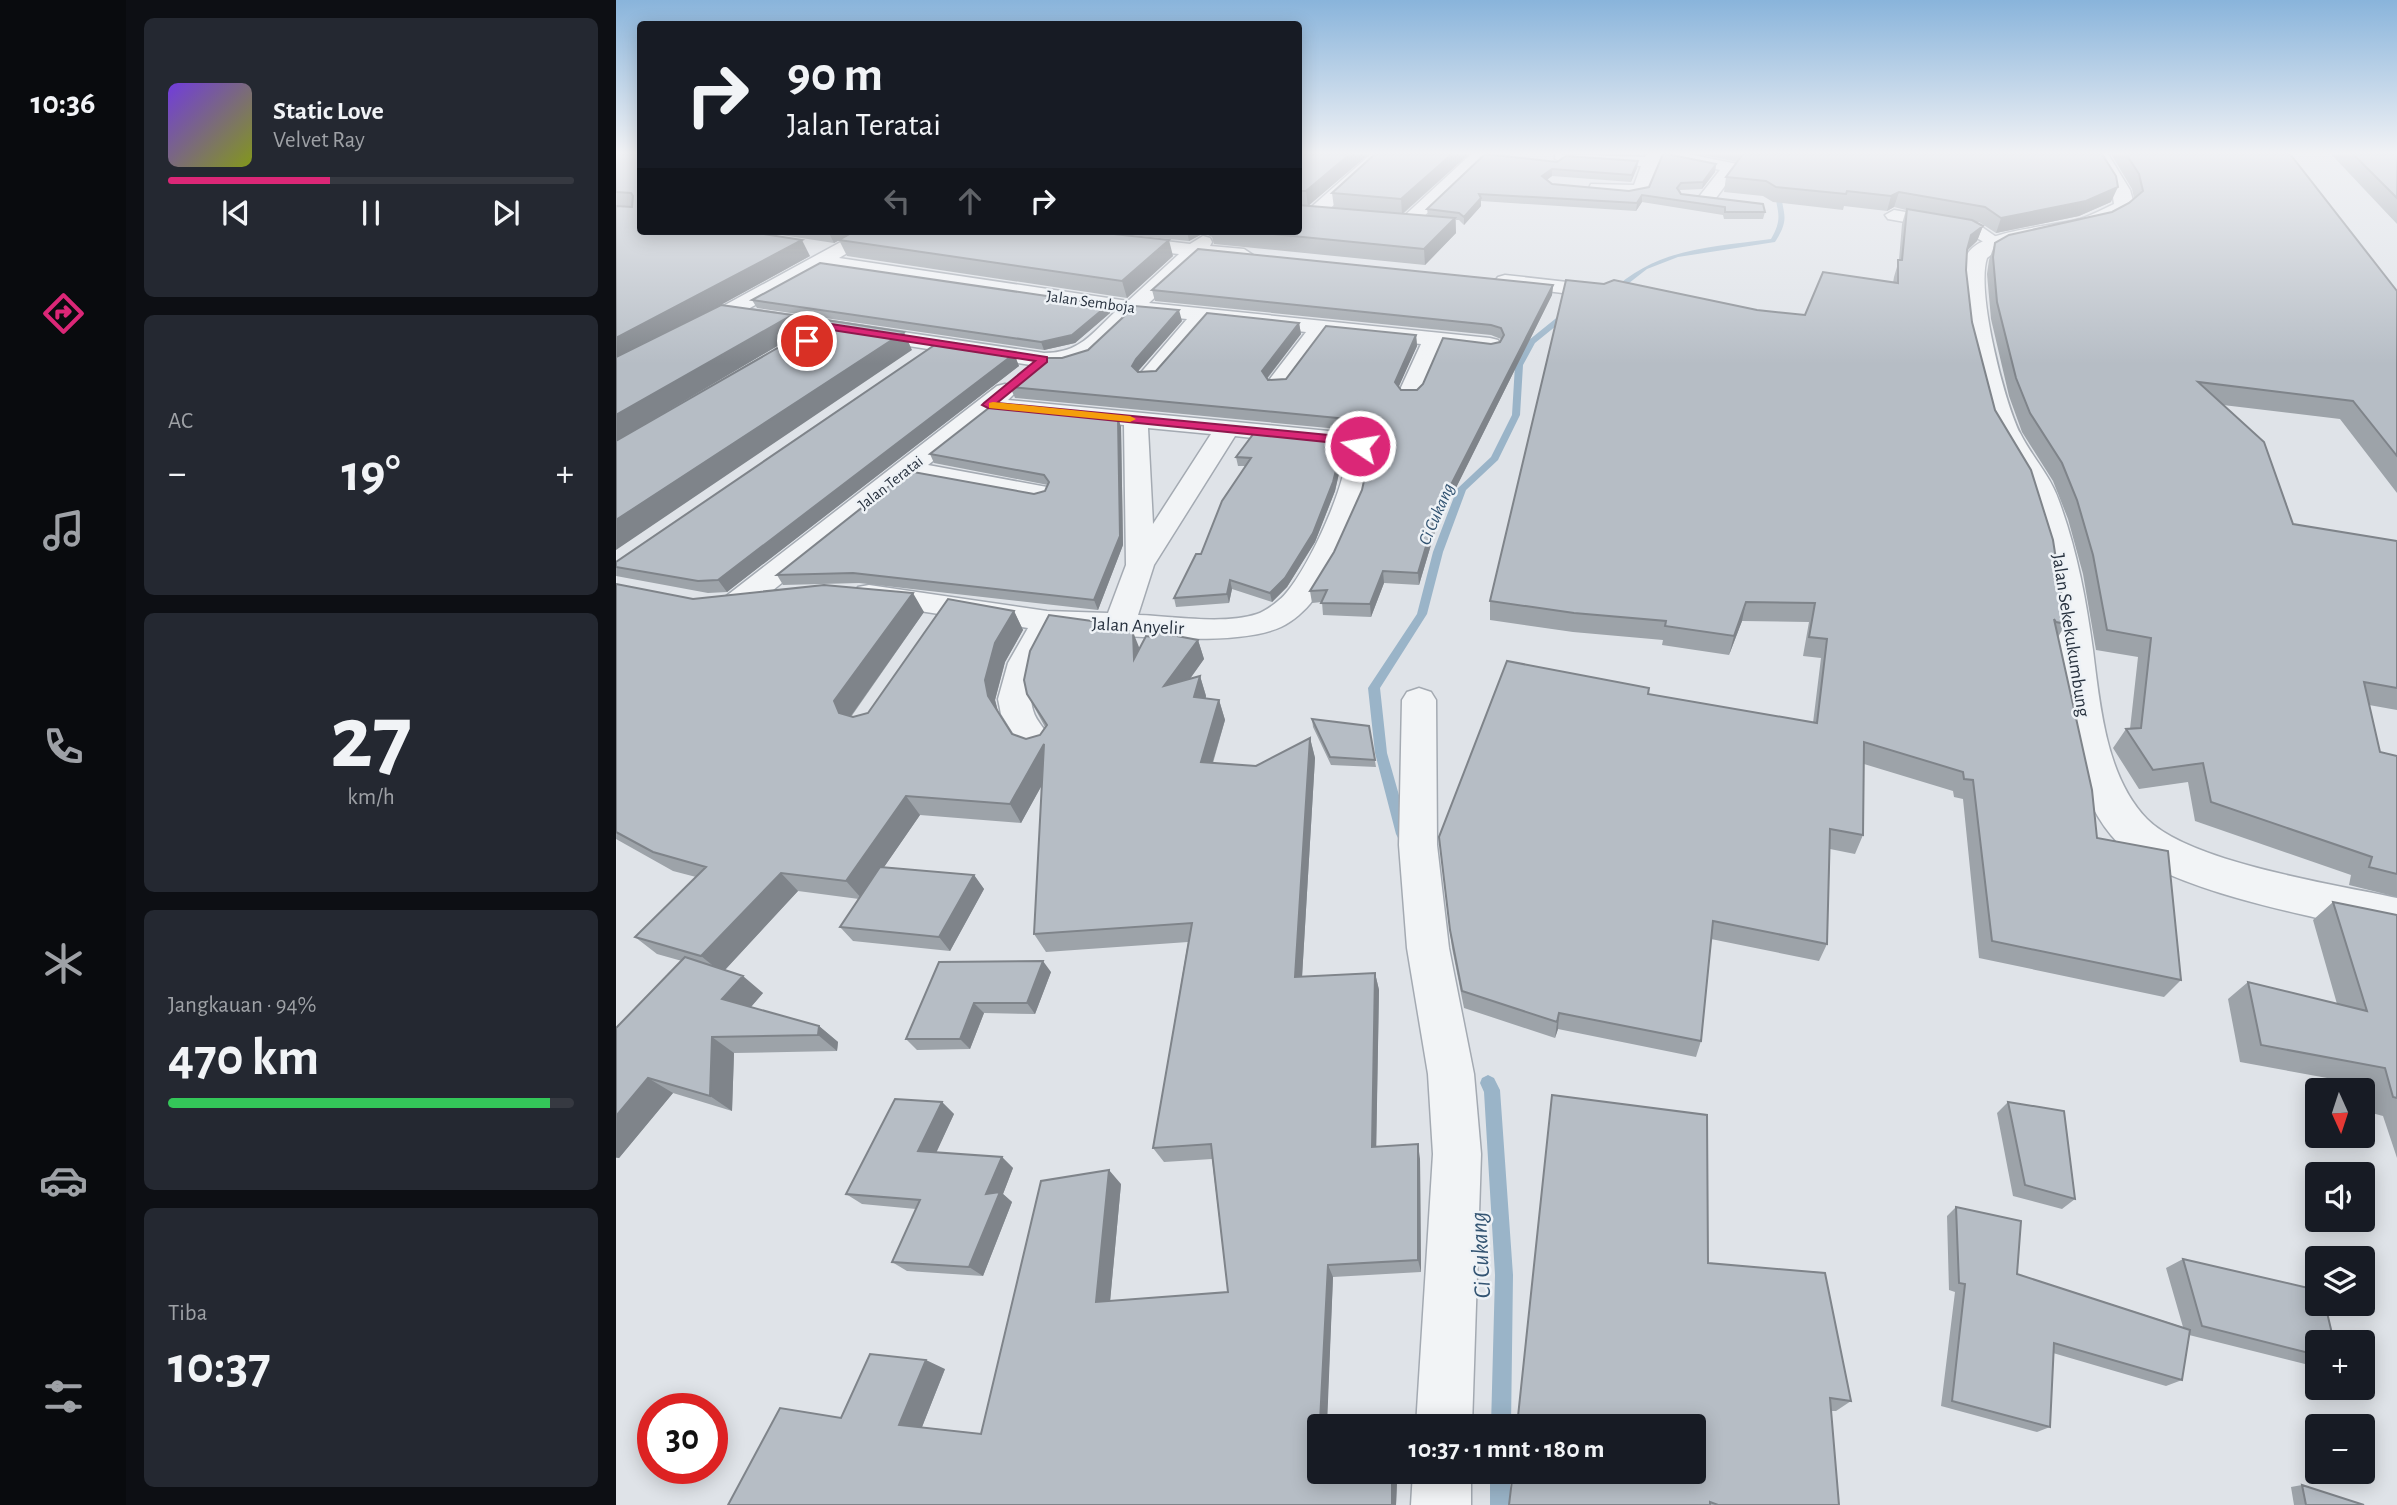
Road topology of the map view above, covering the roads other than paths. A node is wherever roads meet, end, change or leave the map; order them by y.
1 (1423, 224) edge
2 (1946, 224) edge
3 (2082, 224) edge
4 (1430, 225) edge
5 (866, 235) edge
6 (1211, 235) edge
7 (1097, 240) edge
8 (1996, 243) junction
9 (1192, 250) junction
10 (821, 254) junction
11 (1261, 257) edge
12 (1492, 280) edge
13 (1603, 292) edge
14 (1130, 307) junction
15 (727, 312) junction
16 (1202, 315) junction
17 (704, 325) edge
18 (831, 327) junction
19 (1321, 327) junction
20 (1434, 340) junction
21 (939, 344) junction
22 (1491, 345) edge
23 (795, 348) edge
24 (1044, 360) junction
25 (905, 367) edge
26 (1149, 376) edge
27 (1278, 384) edge
28 (1409, 394) edge
29 (988, 405) junction
30 (1136, 419) junction
31 (1227, 429) junction
32 (907, 469) junction
33 (1038, 493) edge
34 (1140, 565) junction
35 (842, 593) edge
36 (797, 595) edge
37 (949, 604) junction
38 (1047, 621) junction
39 (1120, 624) junction
40 (927, 636) edge
41 (1419, 700) dead end
42 (1038, 743) edge
43 (2397, 917) edge
44 (1445, 1414) edge
45 (1442, 1484) edge
46 (1441, 1505) edge

1 - 4 street
2 - 8 street
3 - 8 street
5 - 10 street
6 - 9 street
7 - 9 street
8 - 43 street, Jalan Sekekukumbung
9 - 11 street
9 - 14 street
10 - 14 street, Jalan Semboja
10 - 15 street
12 - 13 street
14 - 16 street, Jalan Semboja
14 - 24 street
15 - 17 street
15 - 18 street
16 - 19 street, Jalan Semboja
16 - 26 street
18 - 21 street
18 - 23 street
19 - 20 street, Jalan Semboja
19 - 27 street
20 - 22 street, Jalan Semboja
20 - 28 street
21 - 24 street
21 - 25 street
24 - 29 street, Jalan Teratai
29 - 30 street
29 - 32 street, Jalan Teratai
30 - 31 street
30 - 34 street
31 - 34 street
31 - 39 street, Jalan Anyelir
32 - 33 street
32 - 36 street, Jalan Teratai
34 - 39 street
35 - 37 street, Jalan Anyelir
37 - 38 street, Jalan Anyelir
37 - 40 street
38 - 39 street, Jalan Anyelir
38 - 42 street
41 - 44 street
45 - 46 street

